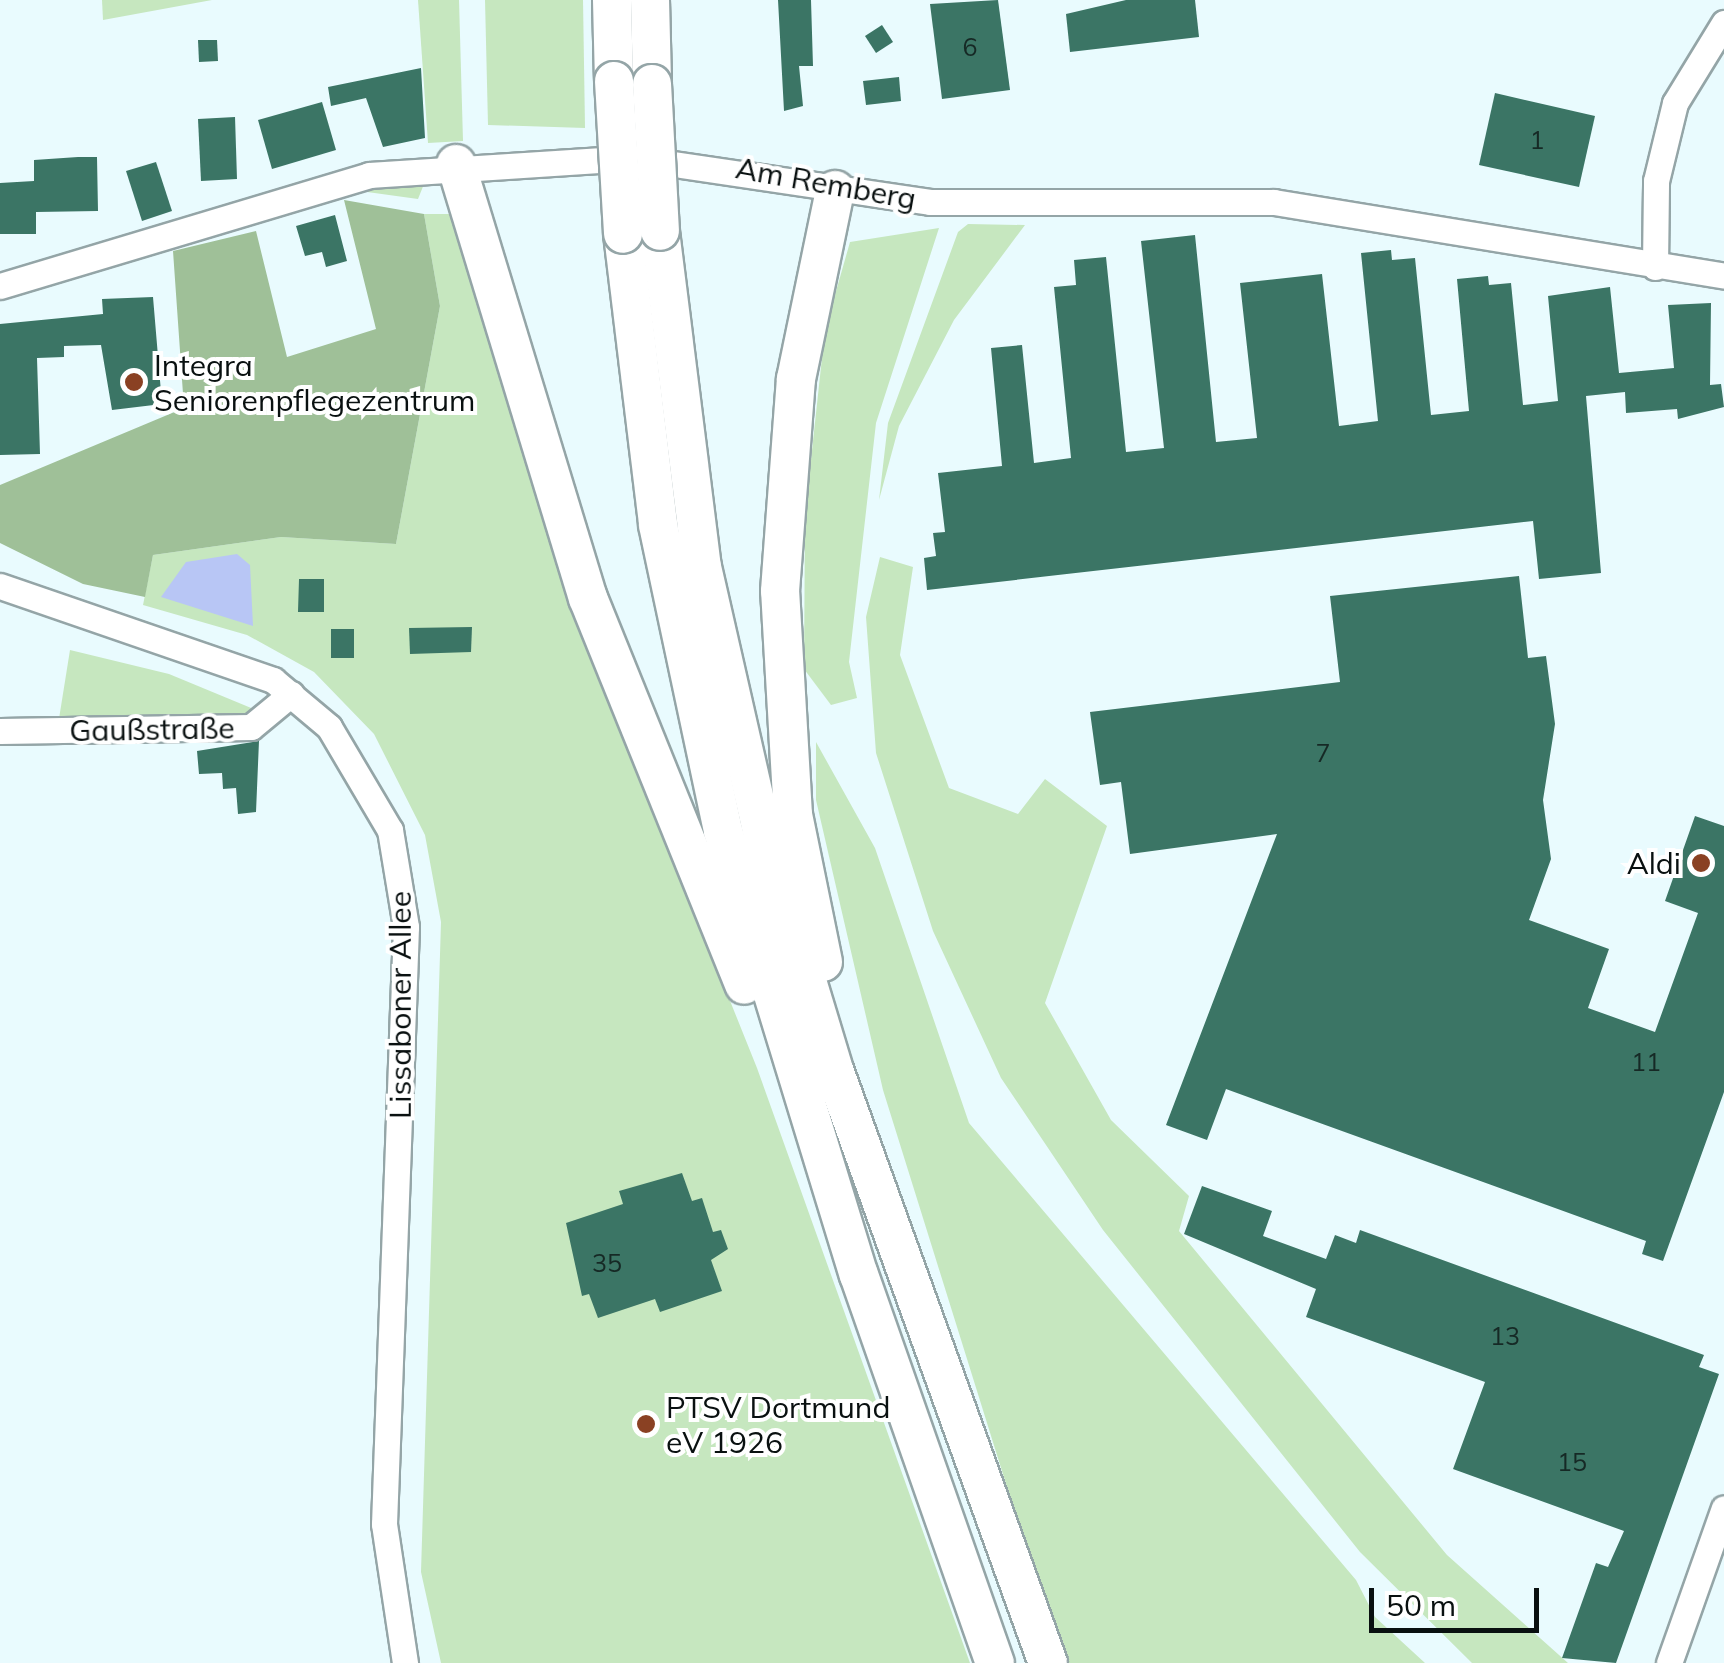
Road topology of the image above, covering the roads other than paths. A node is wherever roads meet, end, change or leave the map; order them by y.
1 (612, 0) edge
2 (650, 0) edge
3 (1724, 23) edge
4 (456, 164) junction
5 (835, 190) junction
6 (641, 233) junction
7 (1655, 267) junction
8 (1724, 276) edge
9 (0, 286) edge
10 (0, 586) edge
11 (291, 694) junction
12 (0, 731) edge
13 (870, 1159) junction
14 (859, 1275) junction
15 (1724, 1508) edge
16 (1715, 1563) edge
17 (405, 1663) edge
18 (996, 1663) edge
19 (1048, 1663) edge
20 (1669, 1663) edge

1 - 6 highway, bridge
2 - 6 highway, bridge
3 - 7 street
4 - 5 street, Am Remberg
4 - 9 street, Am Remberg
4 - 14 highway
5 - 7 street, Am Remberg
5 - 13 highway
6 - 13 highway
6 - 14 highway
7 - 8 street, Am Remberg
10 - 11 street, Lissaboner Allee
11 - 12 street, Gaußstraße
11 - 17 street, Lissaboner Allee
13 - 19 highway
14 - 18 highway
15 - 16 street
16 - 20 street

